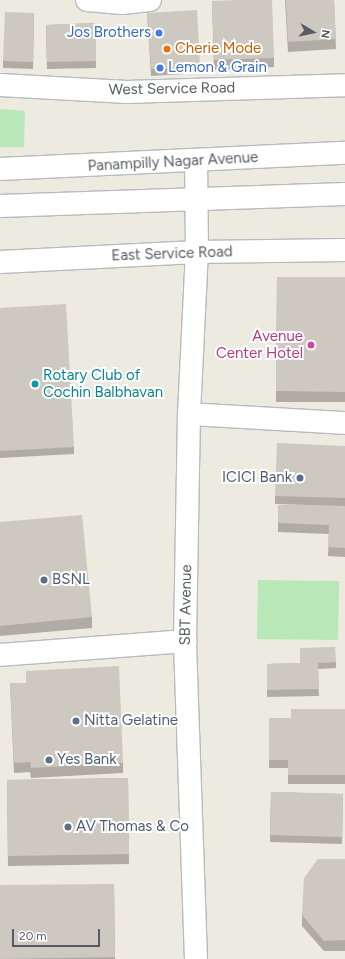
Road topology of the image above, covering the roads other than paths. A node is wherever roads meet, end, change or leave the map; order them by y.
1 (87, 0) edge
2 (150, 0) edge
3 (122, 2) edge
4 (0, 85) edge
5 (345, 85) edge
6 (345, 153) edge
7 (196, 161) junction
8 (0, 169) edge
9 (345, 194) edge
10 (196, 199) junction
11 (0, 206) edge
12 (345, 250) edge
13 (197, 252) junction
14 (0, 262) edge
15 (189, 414) junction
16 (345, 423) edge
17 (185, 641) junction
18 (0, 654) edge
19 (196, 959) edge

1 - 3 street
2 - 3 street
4 - 5 street, West Service Road
6 - 7 street, Panampilly Nagar Avenue
7 - 8 street, Panampilly Nagar Avenue
7 - 10 street, SBT Avenue
9 - 10 street
10 - 11 street
10 - 13 street, SBT Avenue
12 - 13 street, East Service Road
13 - 14 street, East Service Road
13 - 15 street, SBT Avenue
15 - 16 street
15 - 17 street, SBT Avenue
17 - 18 street
17 - 19 street, SBT Avenue

